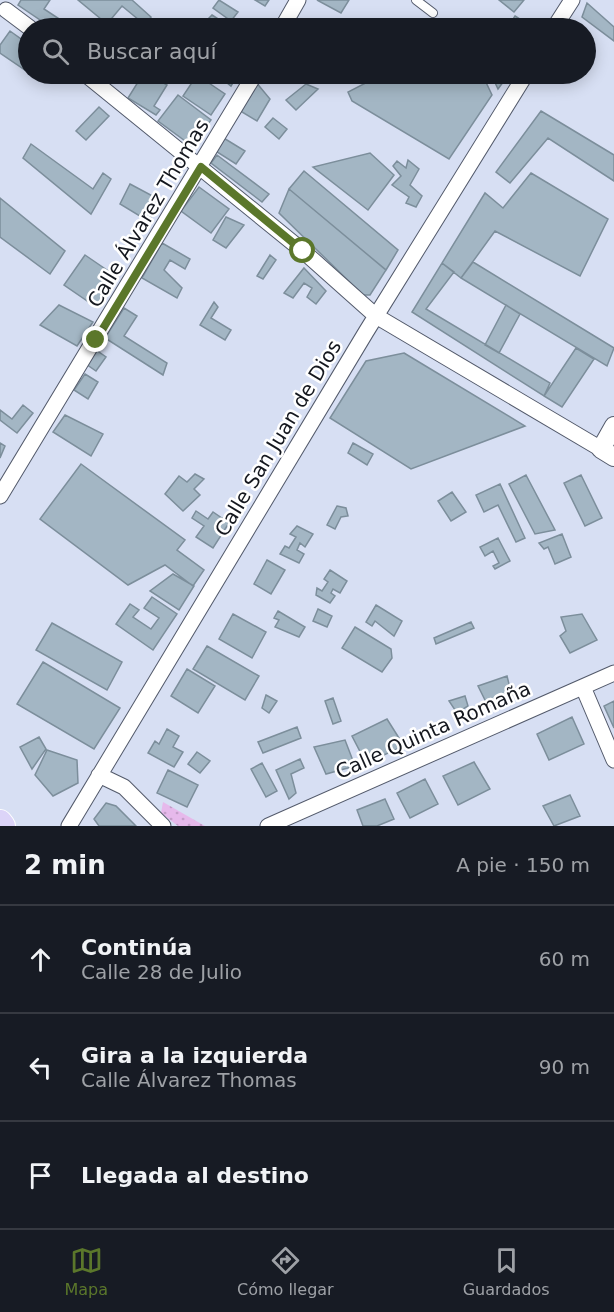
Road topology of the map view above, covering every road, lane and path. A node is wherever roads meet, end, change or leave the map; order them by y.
1 (298, 0) edge
2 (416, 0) edge
3 (572, 0) edge
4 (433, 13) dead end
5 (288, 18) edge
6 (560, 18) edge
7 (98, 84) edge
8 (249, 84) edge
9 (520, 84) edge
10 (201, 167) junction
11 (376, 316) junction
12 (614, 426) edge
13 (607, 453) edge
14 (0, 496) edge
15 (614, 673) edge
16 (583, 687) junction
17 (614, 760) edge
18 (99, 775) junction
19 (0, 822) edge
20 (3, 826) edge
21 (69, 826) edge
22 (164, 826) edge
23 (268, 826) edge

1 - 5 street
2 - 4 lane
3 - 6 street
7 - 10 street
8 - 10 street, Calle Álvarez Thomas
9 - 11 street, Calle San Juan de Dios
10 - 11 street
10 - 14 street, Calle Álvarez Thomas
11 - 13 street
11 - 18 street, Calle San Juan de Dios
12 - 13 street
15 - 16 street, Calle Quinta Romaña
16 - 17 street
16 - 23 street, Calle Quinta Romaña
18 - 21 street, Calle San Juan de Dios
18 - 22 street
19 - 20 main road

